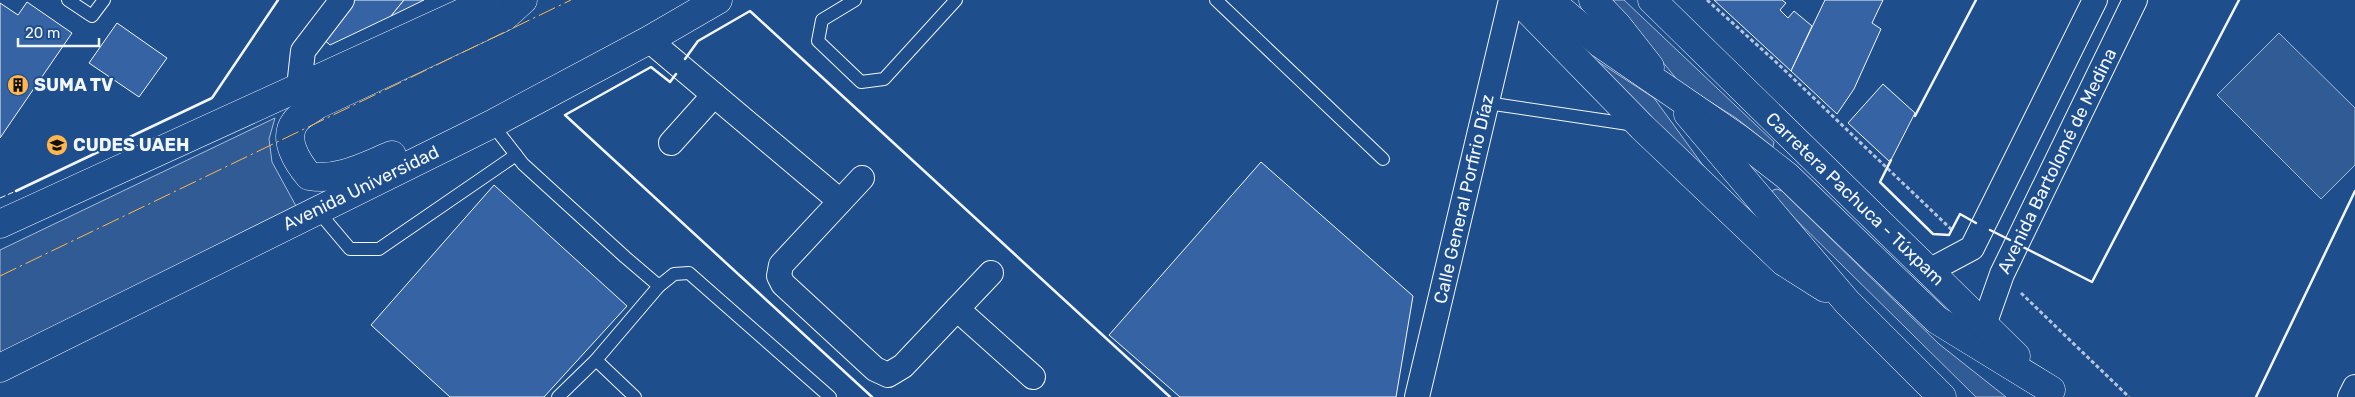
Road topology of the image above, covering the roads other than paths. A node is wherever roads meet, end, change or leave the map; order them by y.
1 (68, 0) edge
2 (104, 0) edge
3 (342, 0) edge
4 (490, 0) edge
5 (523, 0) edge
6 (718, 0) edge
7 (855, 0) edge
8 (956, 0) edge
9 (1216, 0) edge
10 (1511, 0) edge
11 (1518, 0) edge
12 (1549, 0) edge
13 (1593, 0) edge
14 (1652, 0) edge
15 (2095, 0) edge
16 (2135, 0) edge
17 (649, 40) junction
18 (299, 87) junction
19 (1666, 88) junction
20 (714, 95) junction
21 (1487, 104) junction
22 (492, 124) junction
23 (1642, 126) junction
24 (670, 143) dead end
25 (516, 155) junction
26 (1382, 159) dead end
27 (862, 178) dead end
28 (840, 201) junction
29 (317, 210) junction
30 (0, 224) edge
31 (1929, 270) junction
32 (991, 273) dead end
33 (659, 286) junction
34 (1847, 302) junction
35 (957, 309) junction
36 (1984, 324) junction
37 (596, 360) junction
38 (0, 368) edge
39 (1033, 378) dead end
40 (2355, 387) edge
41 (2055, 394) edge
42 (558, 397) edge
43 (635, 397) edge
44 (830, 397) edge
45 (1417, 397) edge
46 (1942, 397) edge
47 (2350, 397) edge

1 - 2 lane
3 - 18 street
4 - 18 main road
5 - 22 main road
6 - 17 main road, Avenida Universidad
7 - 8 lane
9 - 26 lane
10 - 21 street, Calle General Porfirio Díaz
11 - 23 main road
12 - 19 main road
13 - 19 main road
14 - 31 main road, Carretera Pachuca - Túxpam
15 - 31 street, Avenida Bartolomé de Medina
16 - 36 street, Avenida Bartolomé de Medina
17 - 20 street
17 - 22 main road, Avenida Universidad
18 - 30 main road
19 - 34 main road
19 - 41 main road
20 - 24 street
20 - 28 street
21 - 23 lane
21 - 45 street, Calle General Porfirio Díaz
22 - 25 lane
22 - 29 main road, Avenida Universidad
23 - 34 main road
25 - 29 lane
25 - 33 lane
27 - 28 street
28 - 35 street
29 - 38 main road, Avenida Universidad
31 - 36 main road, Carretera Pachuca - Túxpam
32 - 35 street
33 - 37 lane
33 - 44 lane
34 - 46 main road
35 - 39 street
36 - 41 main road, Carretera Pachuca - Túxpam
37 - 42 lane
37 - 43 lane
40 - 47 street

